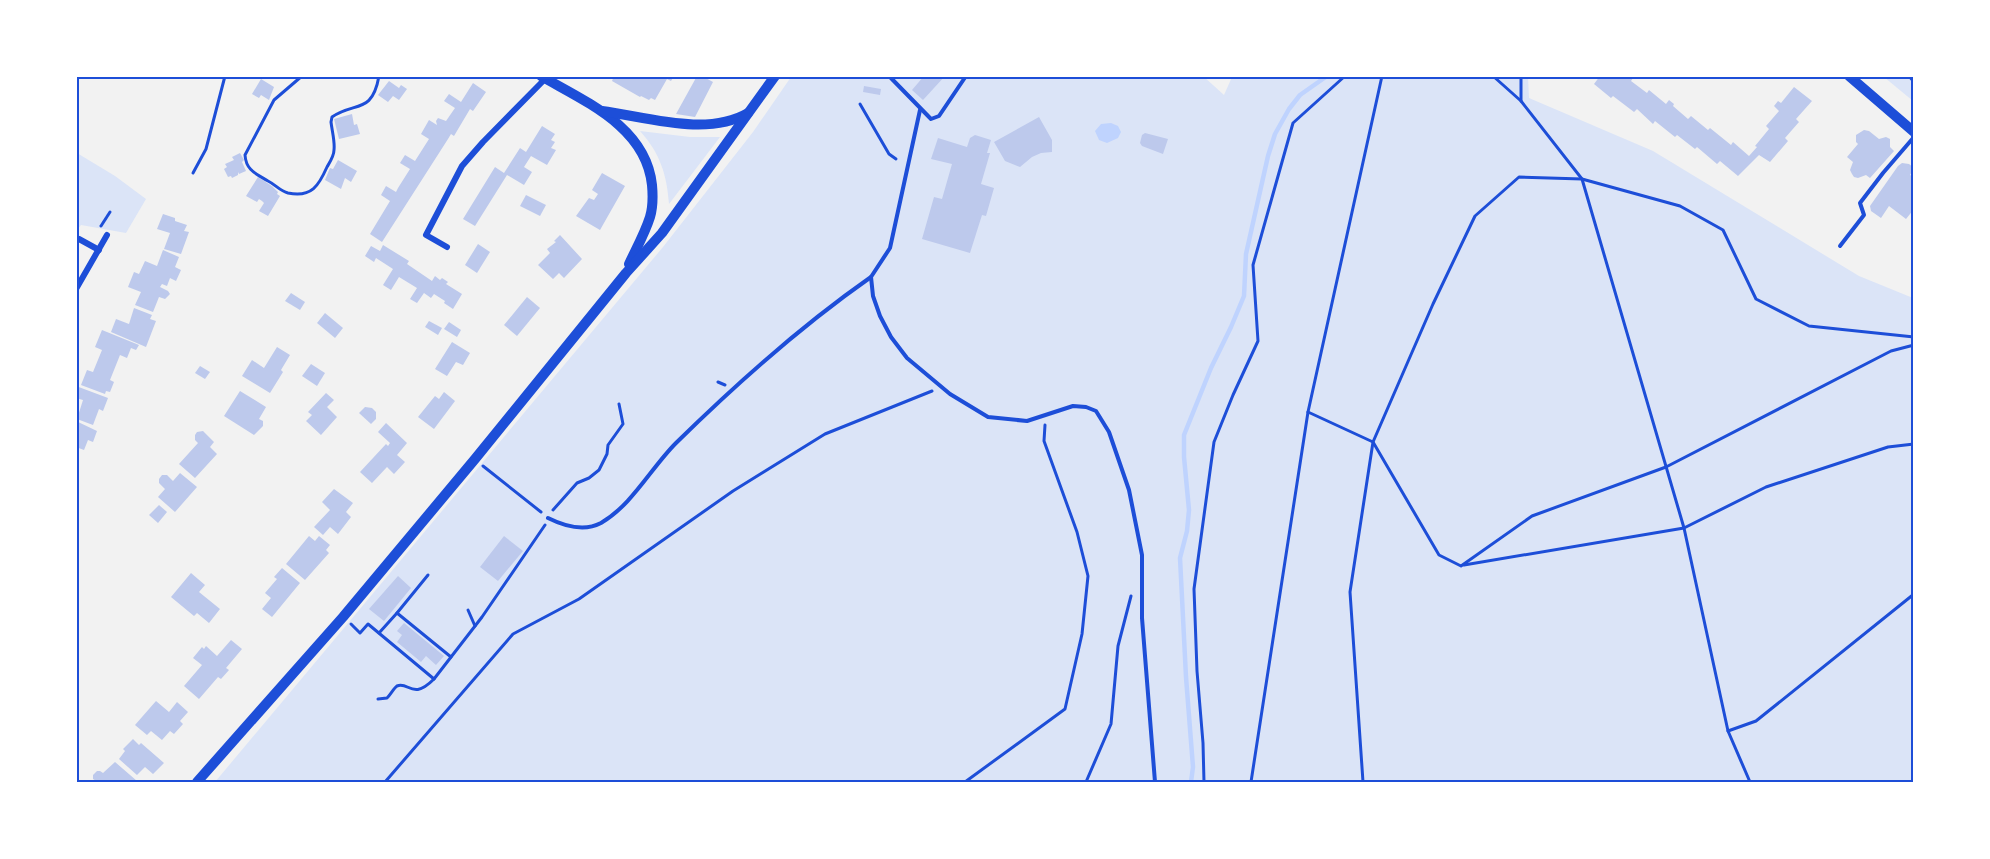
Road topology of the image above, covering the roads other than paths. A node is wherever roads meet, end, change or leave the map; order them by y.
1 (775, 76) edge
2 (966, 76) edge
3 (1849, 76) edge
4 (891, 77) edge
5 (543, 78) edge
6 (920, 110) junction
7 (602, 111) junction
8 (751, 111) junction
9 (1914, 135) edge
10 (107, 235) dead end
11 (79, 239) dead end
12 (1840, 246) dead end
13 (447, 247) dead end
14 (99, 250) junction
15 (626, 273) junction
16 (871, 277) junction
17 (76, 289) edge
18 (548, 518) road end
19 (197, 783) edge
20 (1155, 783) edge

1 - 8 main road
2 - 6 lane
3 - 9 main road
4 - 6 lane
5 - 7 main road
5 - 13 street
6 - 16 lane
7 - 8 main road
7 - 15 main road
8 - 15 main road
9 - 12 lane
10 - 14 street
11 - 14 street
14 - 17 street
15 - 19 main road
16 - 18 lane
16 - 20 lane

